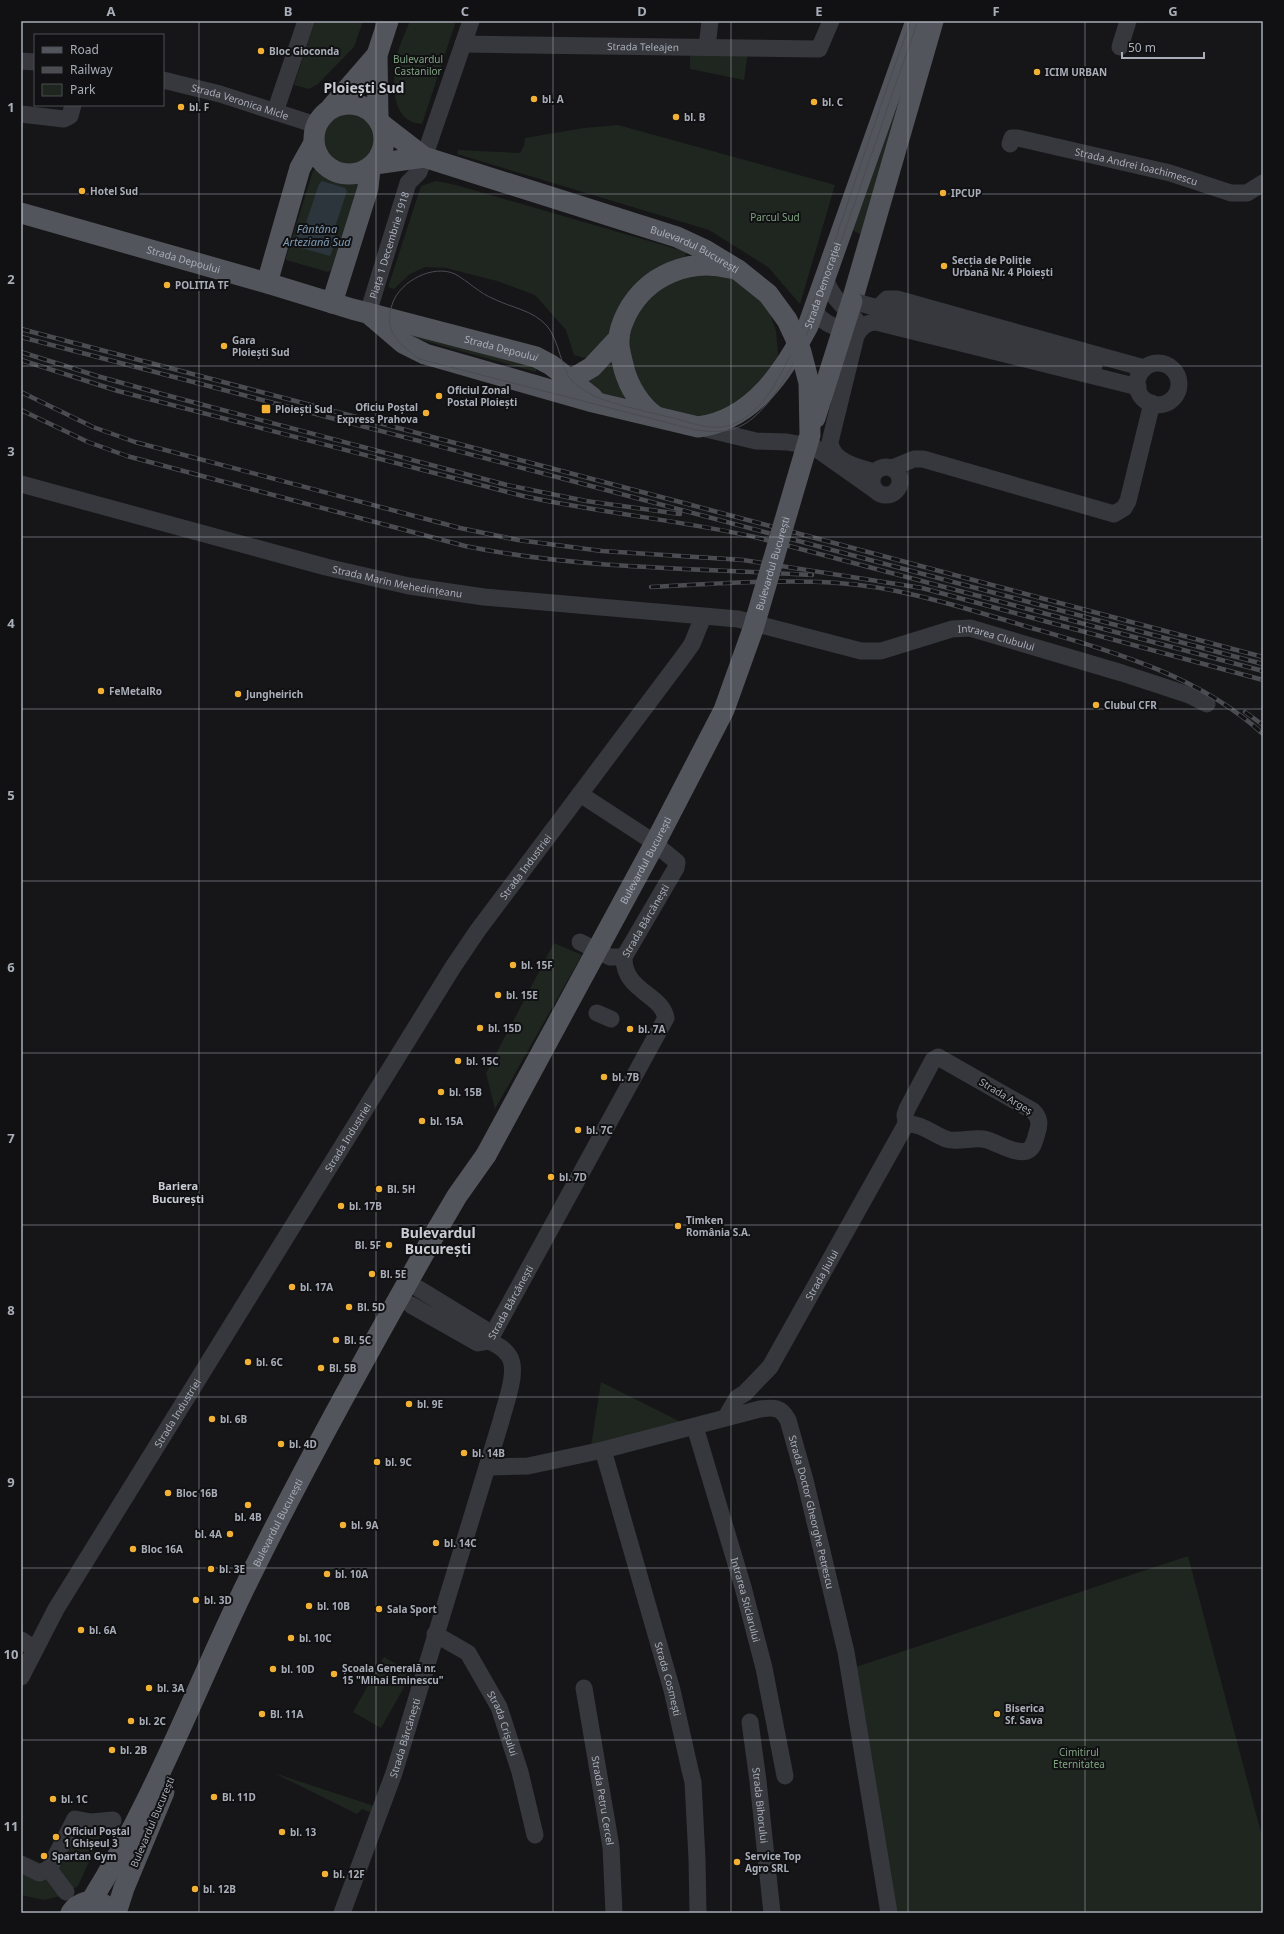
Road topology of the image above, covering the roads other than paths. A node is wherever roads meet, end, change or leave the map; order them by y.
1 (306, 21) edge
2 (388, 21) edge
3 (471, 21) edge
4 (710, 21) edge
5 (831, 21) edge
6 (916, 21) edge
7 (923, 21) edge
8 (933, 21) edge
9 (1128, 21) edge
10 (463, 44) junction
11 (707, 47) junction
12 (1120, 47) dead end
13 (377, 55) junction
14 (912, 58) junction
15 (21, 61) edge
16 (34, 62) edge
17 (164, 80) edge
18 (377, 84) junction
19 (73, 106) edge
20 (331, 108) junction
21 (275, 112) junction
22 (21, 114) edge
23 (379, 121) junction
24 (315, 134) junction
25 (1010, 144) dead end
26 (424, 156) junction
27 (372, 166) junction
28 (1263, 183) edge
29 (21, 213) edge
30 (738, 270) junction
31 (825, 278) junction
32 (267, 283) junction
33 (852, 301) junction
34 (332, 303) junction
35 (368, 313) junction
36 (910, 316) junction
37 (815, 319) junction
38 (865, 328) junction
39 (619, 338) junction
40 (1140, 378) junction
41 (571, 381) junction
42 (552, 389) junction
43 (761, 395) junction
44 (598, 402) junction
45 (1152, 403) junction
46 (655, 416) junction
47 (698, 427) junction
48 (744, 439) junction
49 (819, 442) junction
50 (875, 472) junction
51 (896, 473) junction
52 (21, 484) edge
53 (875, 490) junction
54 (703, 617) junction
55 (783, 630) joint
56 (1207, 704) dead end
57 (580, 794) junction
58 (580, 942) dead end
59 (624, 957) junction
60 (906, 1124) junction
61 (486, 1155) junction
62 (415, 1297) junction
63 (489, 1341) junction
64 (726, 1418) junction
65 (694, 1427) junction
66 (603, 1450) junction
67 (487, 1467) junction
68 (435, 1634) junction
69 (28, 1645) edge
70 (21, 1677) edge
71 (584, 1688) dead end
72 (750, 1722) dead end
73 (785, 1776) dead end
74 (113, 1820) dead end
75 (535, 1836) dead end
76 (21, 1864) edge
77 (49, 1869) junction
78 (66, 1892) dead end
79 (91, 1901) junction
80 (70, 1913) edge
81 (113, 1913) edge
82 (116, 1913) edge
83 (342, 1913) edge
84 (614, 1913) edge
85 (698, 1913) edge
86 (772, 1913) edge
87 (889, 1913) edge

1 - 21 street
2 - 13 main road
3 - 10 street, Piața 1 Decembrie 1918
4 - 11 street
5 - 11 street, Strada Teleajen
6 - 14 main road, Strada Democrației
7 - 14 main road, Strada Democrației
8 - 14 main road, Strada Democrației
9 - 12 street
10 - 11 street, Strada Teleajen
10 - 26 street, Piața 1 Decembrie 1918
13 - 18 main road
13 - 20 main road
14 - 31 main road, Strada Democrației
14 - 33 main road, Strada Democrației
15 - 16 street
17 - 21 street, Strada Veronica Micle
18 - 23 main road
18 - 26 main road
19 - 22 street
20 - 23 main road
20 - 24 main road
21 - 24 street, Strada Veronica Micle
23 - 26 main road, Bulevardul București
23 - 27 main road
24 - 27 main road
24 - 32 main road
25 - 28 street, Strada Andrei Ioachimescu
26 - 27 main road, Bulevardul București
26 - 30 main road, Bulevardul București
26 - 35 street, Piața 1 Decembrie 1918
27 - 34 main road
29 - 32 main road, Strada Depoului
30 - 39 main road
30 - 49 main road, Bulevardul București, bridge
31 - 37 main road, Strada Democrației
31 - 38 street
32 - 34 main road, Strada Depoului
33 - 40 street, bridge
33 - 49 main road, Strada Democrației, bridge
34 - 35 main road, Strada Depoului
35 - 41 main road, Strada Depoului
35 - 42 main road, Strada Depoului
36 - 38 street
36 - 38 street
36 - 40 street
36 - 40 street
37 - 38 street
37 - 43 main road, Strada Democrației
38 - 49 street
39 - 41 main road
39 - 46 main road
40 - 45 street
40 - 45 street
41 - 42 main road
41 - 44 main road, Strada Depoului
42 - 44 main road, Strada Depoului
43 - 47 main road, Strada Democrației
43 - 48 street
44 - 46 main road, Strada Depoului
45 - 51 street
46 - 47 main road, Strada Democrației
47 - 48 street
48 - 49 street
49 - 50 street
49 - 53 street
49 - 61 main road, Bulevardul București, bridge
50 - 51 street
50 - 53 street
51 - 53 street
52 - 54 street, Strada Marin Mehedințeanu
54 - 55 street, Strada Marin Mehedințeanu
54 - 57 street, Strada Industriei
55 - 56 street, Intrarea Clubului
57 - 59 street, Strada Bărcănești
57 - 69 street, Strada Industriei
58 - 59 street
59 - 63 street, Strada Bărcănești
60 - 60 street, Strada Argeș
60 - 64 street, Strada Jiului
61 - 62 main road, Bulevardul București
61 - 79 main road, Bulevardul București
62 - 63 street
62 - 82 main road, Bulevardul București
63 - 67 street, Strada Bărcănești
64 - 65 street, Strada Doctor Gheorghe Petrescu
64 - 87 street, Strada Doctor Gheorghe Petrescu
65 - 66 street, Strada Doctor Gheorghe Petrescu
65 - 73 street, Intrarea Sticlarului
66 - 67 street, Strada Doctor Gheorghe Petrescu
66 - 85 street, Strada Cosmești
67 - 68 street, Strada Bărcănești
68 - 75 street, Strada Crișului
68 - 83 street, Strada Bărcănești
69 - 70 street, Strada Industriei
71 - 84 street, Strada Petru Cercel
72 - 86 street, Strada Bihorului
74 - 77 street
76 - 77 street
77 - 78 street
79 - 80 main road
79 - 81 main road

